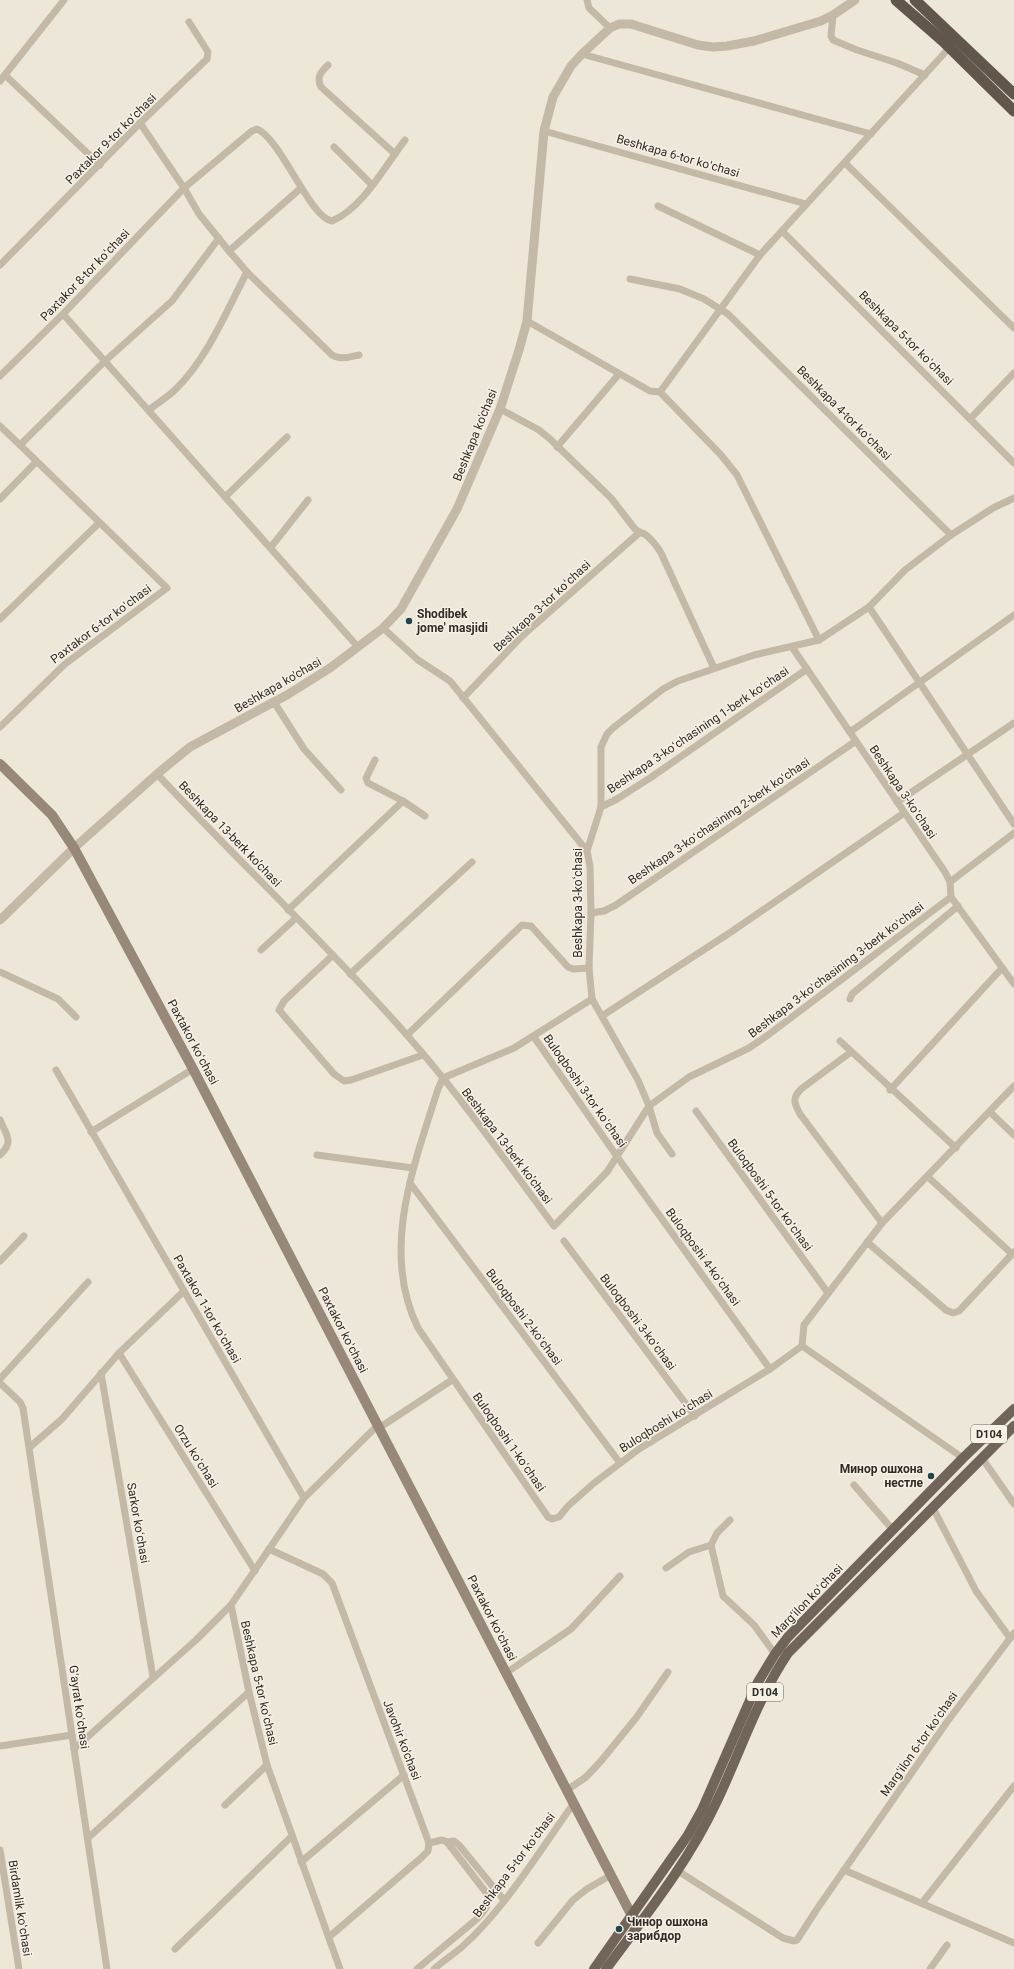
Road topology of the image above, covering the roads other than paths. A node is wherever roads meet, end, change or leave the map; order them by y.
1 (64, 0) edge
2 (587, 0) edge
3 (855, 0) edge
4 (896, 0) edge
5 (915, 0) edge
6 (833, 15) junction
7 (189, 22) dead end
8 (610, 28) junction
9 (950, 47) junction
10 (582, 54) junction
11 (328, 65) dead end
12 (925, 75) junction
13 (2, 78) edge
14 (1014, 94) edge
15 (1014, 111) edge
16 (140, 123) junction
17 (544, 131) junction
18 (871, 134) junction
19 (405, 140) dead end
20 (334, 147) dead end
21 (395, 154) junction
22 (845, 163) junction
23 (100, 165) junction
24 (372, 185) junction
25 (184, 188) junction
26 (301, 188) junction
27 (806, 204) junction
28 (658, 206) dead end
29 (782, 231) junction
30 (219, 238) junction
31 (229, 251) junction
32 (760, 255) junction
33 (0, 265) edge
34 (247, 272) junction
35 (630, 279) dead end
36 (720, 309) junction
37 (63, 314) junction
38 (527, 321) junction
39 (1014, 328) edge
40 (360, 355) dead end
41 (105, 361) junction
42 (1014, 373) edge
43 (619, 374) junction
44 (0, 376) edge
45 (660, 392) junction
46 (500, 409) junction
47 (149, 410) junction
48 (971, 418) junction
49 (0, 426) edge
50 (286, 436) dead end
51 (20, 445) junction
52 (557, 447) junction
53 (36, 462) junction
54 (1014, 462) edge
55 (225, 496) junction
56 (1014, 498) edge
57 (0, 499) edge
58 (308, 500) dead end
59 (99, 523) junction
60 (639, 533) junction
61 (951, 535) junction
62 (271, 546) junction
63 (869, 607) junction
64 (1014, 615) edge
65 (0, 619) edge
66 (383, 628) junction
67 (819, 640) junction
68 (358, 647) junction
69 (792, 647) junction
70 (714, 668) junction
71 (807, 669) junction
72 (920, 683) junction
73 (463, 698) junction
74 (274, 702) junction
75 (1014, 723) edge
76 (0, 727) edge
77 (850, 732) junction
78 (856, 741) junction
79 (967, 754) junction
80 (375, 760) dead end
81 (0, 764) edge
82 (157, 774) junction
83 (341, 790) dead end
84 (403, 801) junction
85 (897, 802) junction
86 (601, 807) junction
87 (904, 813) junction
88 (425, 816) dead end
89 (1014, 824) edge
90 (1014, 833) edge
91 (74, 848) junction
92 (587, 851) junction
93 (472, 862) dead end
94 (950, 882) junction
95 (951, 897) junction
96 (958, 906) junction
97 (288, 910) junction
98 (591, 913) junction
99 (296, 918) junction
100 (0, 920) edge
101 (261, 950) dead end
102 (333, 955) junction
103 (589, 968) junction
104 (1002, 968) junction
105 (0, 972) edge
106 (350, 974) junction
107 (1014, 984) edge
108 (592, 999) junction
109 (850, 999) dead end
110 (76, 1016) dead end
111 (602, 1016) junction
112 (406, 1035) junction
113 (534, 1037) junction
114 (840, 1041) dead end
115 (851, 1052) junction
116 (423, 1055) junction
117 (193, 1069) junction
118 (56, 1070) dead end
119 (443, 1078) junction
120 (1014, 1086) edge
121 (890, 1090) junction
122 (649, 1106) junction
123 (696, 1111) dead end
124 (990, 1112) junction
125 (0, 1120) edge
126 (91, 1132) junction
127 (1014, 1135) edge
128 (956, 1148) junction
129 (672, 1154) dead end
130 (317, 1155) dead end
131 (0, 1156) edge
132 (618, 1158) junction
133 (413, 1168) junction
134 (928, 1177) junction
135 (410, 1183) junction
136 (882, 1223) junction
137 (24, 1236) dead end
138 (564, 1241) dead end
139 (868, 1242) junction
140 (1013, 1253) edge
141 (0, 1261) edge
142 (88, 1282) dead end
143 (184, 1291) junction
144 (828, 1293) junction
145 (802, 1346) junction
146 (119, 1353) junction
147 (770, 1369) junction
148 (101, 1373) junction
149 (0, 1378) edge
150 (452, 1380) junction
151 (0, 1383) edge
152 (1014, 1409) edge
153 (695, 1416) junction
154 (1014, 1426) edge
155 (378, 1427) junction
156 (30, 1447) junction
157 (963, 1458) junction
158 (982, 1458) junction
159 (620, 1464) junction
160 (854, 1485) dead end
161 (304, 1498) junction
162 (1014, 1504) edge
163 (933, 1508) junction
164 (548, 1517) joint
165 (730, 1520) dead end
166 (893, 1530) junction
167 (711, 1545) junction
168 (269, 1549) junction
169 (666, 1568) dead end
170 (255, 1571) junction
171 (620, 1576) dead end
172 (231, 1605) junction
173 (1012, 1636) edge
174 (775, 1654) junction
175 (668, 1672) dead end
176 (506, 1673) junction
177 (153, 1677) junction
178 (249, 1692) junction
179 (72, 1735) junction
180 (0, 1746) edge
181 (74, 1749) junction
182 (267, 1765) junction
183 (404, 1775) junction
184 (1014, 1786) edge
185 (567, 1790) junction
186 (574, 1803) junction
187 (225, 1805) dead end
188 (291, 1837) junction
189 (88, 1838) junction
190 (447, 1842) junction
191 (429, 1843) junction
192 (0, 1850) edge
193 (301, 1862) junction
194 (844, 1870) junction
195 (678, 1871) junction
196 (611, 1875) junction
197 (504, 1900) junction
198 (922, 1903) junction
199 (636, 1920) junction
200 (329, 1937) junction
201 (1014, 1943) edge
202 (538, 1944) dead end
203 (947, 1945) dead end
204 (175, 1949) dead end
205 (19, 1969) edge
206 (107, 1969) edge
207 (340, 1969) edge
208 (417, 1969) edge
209 (434, 1969) edge
210 (594, 1969) edge
211 (606, 1969) edge
212 (930, 1969) edge

1 - 13 street
2 - 8 street
3 - 6 street
4 - 9 highway
5 - 14 highway
6 - 8 street
6 - 12 street
7 - 16 street, Paxtakor 9-tor koʻchasi
8 - 10 street, Beshkapa ko'chasi
9 - 12 street
9 - 15 highway
10 - 17 street, Beshkapa ko'chasi
10 - 18 street
11 - 21 street
12 - 18 street
13 - 23 street
16 - 23 street, Paxtakor 9-tor koʻchasi
16 - 25 street
17 - 27 street, Beshkapa 6-tor koʻchasi
17 - 38 street, Beshkapa ko'chasi
18 - 22 street
19 - 21 street, Paxtakor 8-tor koʻchasi
20 - 24 street
21 - 24 street, Paxtakor 8-tor koʻchasi
22 - 27 street
22 - 39 street
23 - 33 street, Paxtakor 9-tor koʻchasi
24 - 26 street, Paxtakor 8-tor koʻchasi
25 - 26 street, Paxtakor 8-tor koʻchasi
25 - 30 street
25 - 37 street, Paxtakor 8-tor koʻchasi
26 - 31 street
27 - 29 street
28 - 32 street
29 - 32 street
29 - 48 street, Beshkapa 5-tor koʻchasi
30 - 31 street
30 - 41 street
31 - 34 street
32 - 36 street
34 - 40 street
34 - 47 street
35 - 36 street, Beshkapa 4-tor koʻchasi
36 - 45 street
36 - 61 street, Beshkapa 4-tor koʻchasi
37 - 41 street
37 - 44 street, Paxtakor 8-tor koʻchasi
38 - 43 street
38 - 46 street, Beshkapa ko'chasi
41 - 47 street
41 - 51 street
42 - 48 street
43 - 45 street
43 - 52 street
45 - 67 street
46 - 52 street
46 - 66 street, Beshkapa ko'chasi
47 - 55 street
48 - 54 street, Beshkapa 5-tor koʻchasi
49 - 51 street, Paxtakor 6-tor koʻchasi
50 - 55 street
51 - 53 street, Paxtakor 6-tor koʻchasi
52 - 60 street
53 - 57 street
53 - 59 street, Paxtakor 6-tor koʻchasi
55 - 62 street
56 - 61 street
58 - 62 street
59 - 65 street
59 - 76 street, Paxtakor 6-tor koʻchasi
60 - 70 street
60 - 73 street, Beshkapa 3-tor koʻchasi
61 - 63 street
62 - 68 street
63 - 67 street
63 - 72 street
64 - 72 street
66 - 68 street, Beshkapa ko'chasi
66 - 73 street
67 - 69 street
68 - 74 street, Beshkapa ko'chasi
69 - 70 street, Beshkapa 3-koʻchasi
69 - 71 street, Beshkapa 3-koʻchasi
70 - 86 street, Beshkapa 3-koʻchasi
71 - 77 street, Beshkapa 3-koʻchasi
71 - 86 street, Beshkapa 3-koʻchasining 1-berk koʻchasi
72 - 77 street
72 - 79 street
73 - 92 street
74 - 82 street, Beshkapa ko'chasi
74 - 83 street
75 - 79 street
77 - 78 street, Beshkapa 3-koʻchasi
78 - 85 street, Beshkapa 3-koʻchasi
78 - 98 street, Beshkapa 3-koʻchasining 2-berk koʻchasi
79 - 85 street
79 - 89 street
80 - 84 street
81 - 91 main road, Paxtakor koʻchasi
82 - 91 street, Beshkapa ko'chasi
82 - 97 street, Beshkapa 13-berk koʼchasi
84 - 88 street
84 - 97 street
85 - 87 street, Beshkapa 3-koʻchasi
86 - 92 street, Beshkapa 3-koʻchasi
87 - 94 street, Beshkapa 3-koʻchasi
87 - 111 street
90 - 94 street
91 - 100 street, Beshkapa ko'chasi
91 - 117 main road, Paxtakor koʻchasi
92 - 98 street, Beshkapa 3-koʻchasi
93 - 106 street
94 - 95 street, Beshkapa 3-koʻchasi
95 - 96 street
95 - 122 street, Beshkapa 3-koʻchasining 3-berk koʻchasi
96 - 104 street
96 - 109 street
97 - 99 street, Beshkapa 13-berk koʼchasi
98 - 103 street, Beshkapa 3-koʻchasi
99 - 101 street
99 - 102 street, Beshkapa 13-berk koʼchasi
102 - 106 street, Beshkapa 13-berk koʼchasi
102 - 116 street
103 - 108 street, Beshkapa 3-koʻchasi
103 - 112 street
104 - 107 street
104 - 121 street
105 - 110 street
106 - 112 street, Beshkapa 13-berk koʼchasi
108 - 111 street, Beshkapa 3-koʻchasi
108 - 113 street, Beshkapa 13-berk koʼchasi
111 - 122 street, Beshkapa 3-koʻchasi
112 - 116 street, Beshkapa 13-berk koʼchasi
113 - 119 street, Beshkapa 13-berk koʼchasi
113 - 132 street, Buloqboshi 3-tor koʻchasi
114 - 115 street
115 - 121 street
115 - 136 street
116 - 119 street, Beshkapa 13-berk koʼchasi
117 - 126 street
117 - 155 main road, Paxtakor koʻchasi
118 - 126 street, Paxtakor 1-tor koʻchasi
119 - 132 street, Beshkapa 13-berk koʼchasi
119 - 133 street
120 - 124 street
121 - 128 street
122 - 129 street, Beshkapa 3-koʻchasi
122 - 132 street
123 - 144 street, Buloqboshi 5-tor koʻchasi
124 - 127 street
124 - 128 street
125 - 131 street
126 - 143 street, Paxtakor 1-tor koʻchasi
128 - 134 street
130 - 133 street
132 - 147 street, Buloqboshi 4-koʻchasi
133 - 135 street
134 - 136 street
134 - 140 street
135 - 150 street
135 - 159 street, Buloqboshi 2-koʻchasi
136 - 139 street
137 - 141 street
138 - 153 street, Buloqboshi 3-koʻchasi
139 - 140 street
139 - 144 street
142 - 149 street
143 - 146 street
143 - 161 street, Paxtakor 1-tor koʻchasi
144 - 145 street
145 - 147 street, Buloqboshi koʻchasi
145 - 157 street
146 - 148 street
146 - 170 street, Orzu koʻchasi
147 - 153 street, Buloqboshi koʻchasi
148 - 156 street
148 - 177 street, Sarkor koʻchasi
150 - 155 street
150 - 164 street, Buloqboshi 1-koʻchasi
151 - 156 street, Gʻayrat koʻchasi
152 - 157 main road, Margʻilon koʻchasi / D104
153 - 159 street, Buloqboshi koʻchasi
154 - 158 main road, Margʻilon koʻchasi / D104
155 - 161 street
155 - 176 main road, Paxtakor koʻchasi
156 - 179 street, Gʻayrat koʻchasi
157 - 166 main road, Margʻilon koʻchasi / D104
158 - 162 street
158 - 163 main road, Margʻilon koʻchasi / D104
159 - 164 street, Buloqboshi koʻchasi
160 - 166 street
161 - 168 street
163 - 173 street
163 - 195 main road, Margʻilon koʻchasi / D104
165 - 167 street
166 - 174 main road, Margʻilon koʻchasi / D104
167 - 169 street
167 - 174 street
168 - 170 street
168 - 183 street, Javohir ko'chasi
170 - 172 street
171 - 176 street
172 - 177 street
172 - 178 street, Beshkapa 5-tor koʻchasi
173 - 194 street, Margʻilon 6-tor koʻchasi
174 - 199 main road, Margʻilon koʻchasi / D104
175 - 185 street
176 - 185 main road, Paxtakor koʻchasi
177 - 181 street
178 - 182 street, Beshkapa 5-tor koʻchasi
178 - 189 street
179 - 180 street
179 - 181 street, Gʻayrat koʻchasi
181 - 189 street, Gʻayrat koʻchasi
182 - 187 street
182 - 188 street, Beshkapa 5-tor koʻchasi
183 - 191 street, Javohir ko'chasi
183 - 193 street
184 - 198 street
185 - 186 main road, Paxtakor koʻchasi
186 - 196 main road, Paxtakor koʻchasi
186 - 197 street, Beshkapa 5-tor koʻchasi
188 - 193 street, Beshkapa 5-tor koʻchasi
188 - 204 street
189 - 206 street, Gʻayrat koʻchasi
190 - 191 street
190 - 197 street
190 - 208 street
191 - 200 street
192 - 205 street, Birdamlik koʻchasi
193 - 200 street, Beshkapa 5-tor koʻchasi
194 - 195 street, Margʻilon 6-tor koʻchasi
194 - 198 street
195 - 199 main road, Margʻilon koʻchasi / D104
196 - 199 main road, Paxtakor koʻchasi
196 - 202 street
197 - 209 street, Beshkapa 5-tor koʻchasi
198 - 201 street
199 - 210 main road, Margʻilon koʻchasi / D104
199 - 211 main road, Margʻilon koʻchasi / D104
200 - 207 street, Beshkapa 5-tor koʻchasi
203 - 212 street

